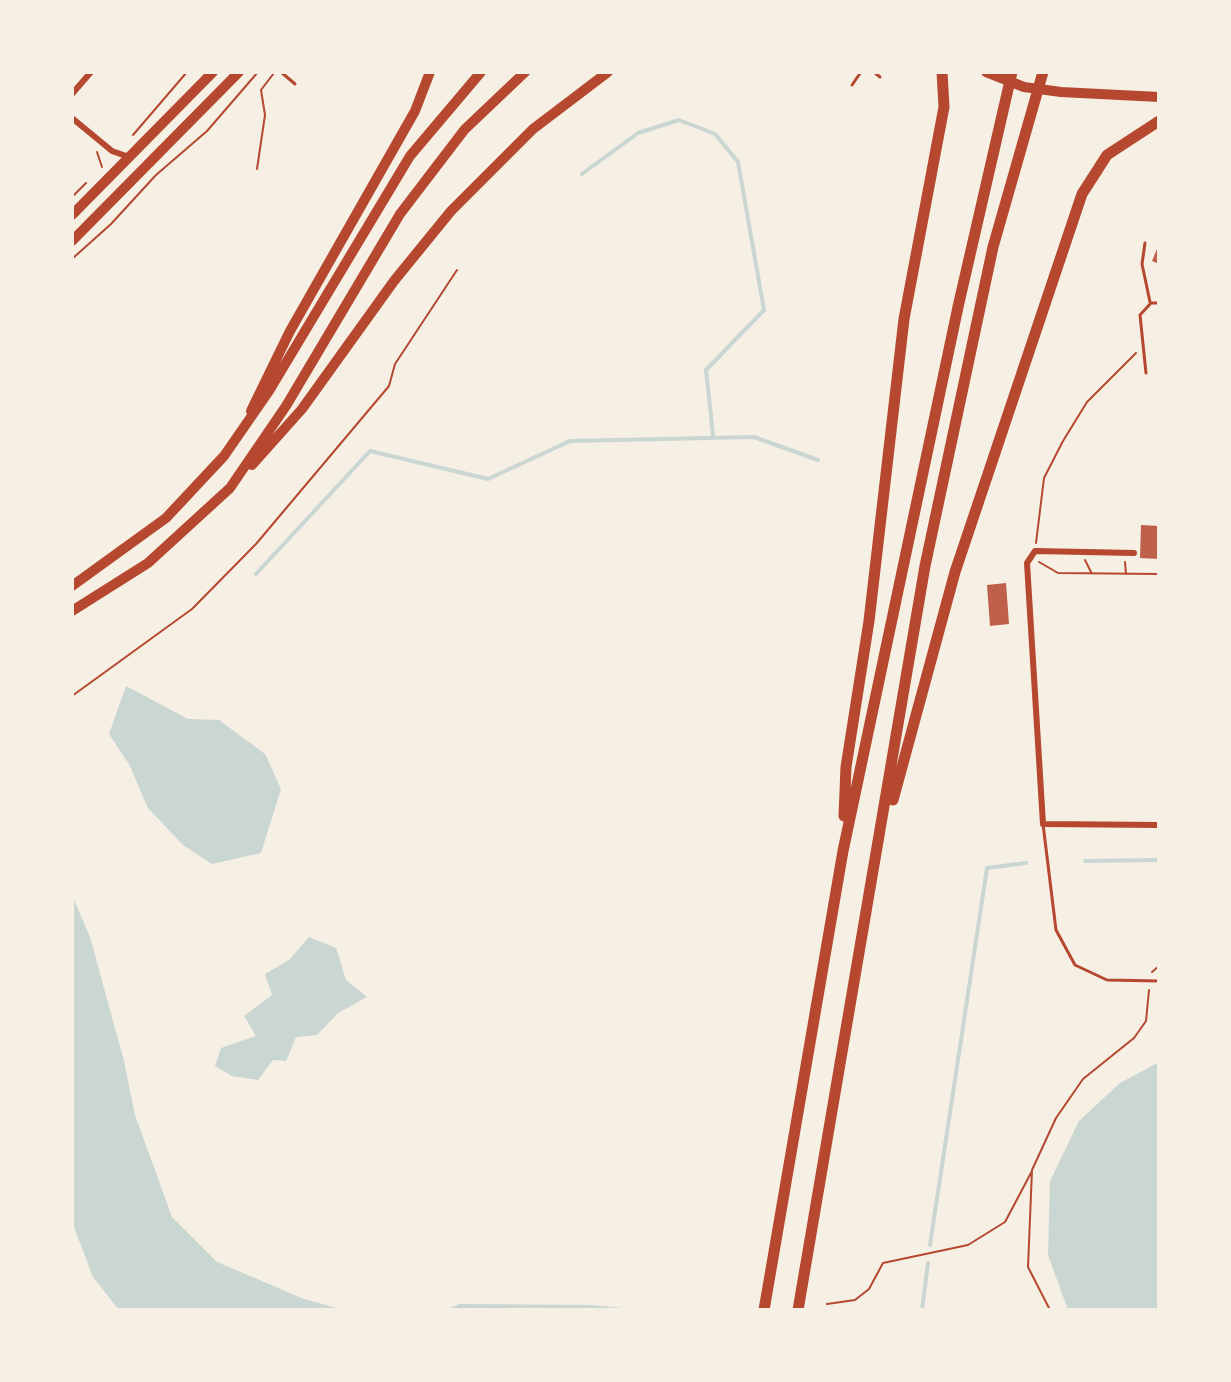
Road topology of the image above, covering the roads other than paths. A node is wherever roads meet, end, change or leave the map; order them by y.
1 (91, 72) edge
2 (213, 72) edge
3 (239, 72) edge
4 (281, 72) edge
5 (430, 72) edge
6 (481, 72) edge
7 (525, 72) edge
8 (608, 72) edge
9 (861, 72) edge
10 (874, 72) edge
11 (942, 72) edge
12 (986, 72) edge
13 (1012, 72) edge
14 (1043, 72) edge
15 (880, 77) dead end
16 (295, 84) dead end
17 (852, 85) dead end
18 (72, 94) edge
19 (1159, 97) edge
20 (72, 118) edge
21 (1159, 121) edge
22 (129, 157) junction
23 (72, 215) edge
24 (72, 241) edge
25 (1145, 243) dead end
26 (1151, 303) junction
27 (1159, 303) edge
28 (1146, 373) dead end
29 (243, 431) junction
30 (230, 488) junction
31 (1134, 553) dead end
32 (72, 586) edge
33 (72, 611) edge
34 (1043, 824) junction
35 (1159, 825) edge
36 (843, 851) junction
37 (878, 851) junction
38 (1159, 981) edge
39 (764, 1310) edge
40 (798, 1310) edge

1 - 18 street
2 - 22 highway
3 - 24 highway
4 - 16 lane
5 - 29 highway
6 - 29 highway
7 - 30 highway
8 - 30 highway
9 - 17 lane
10 - 15 lane
11 - 36 highway
12 - 19 highway
13 - 36 highway
14 - 37 highway
20 - 22 street
21 - 37 highway
22 - 23 highway
25 - 26 lane
26 - 27 lane
26 - 28 lane
29 - 32 highway
30 - 33 highway
31 - 34 street
34 - 35 street
34 - 38 lane
36 - 39 highway
37 - 40 highway

